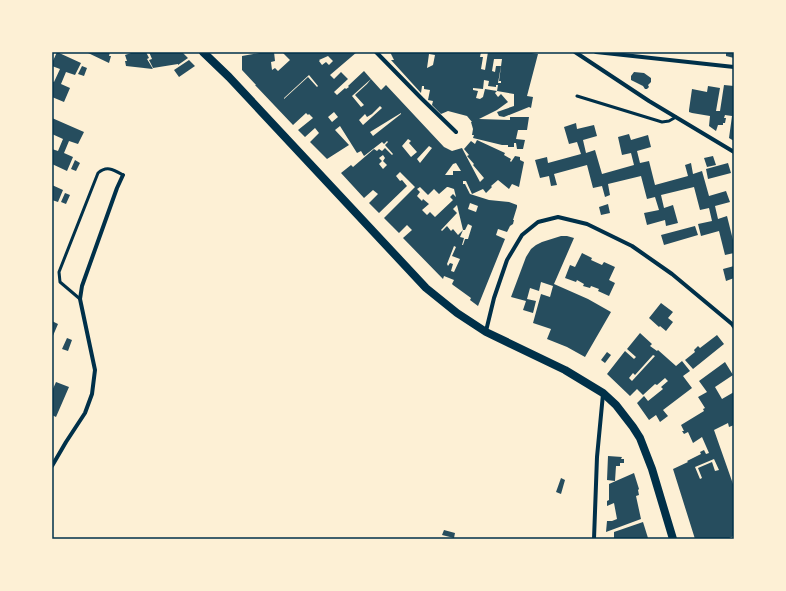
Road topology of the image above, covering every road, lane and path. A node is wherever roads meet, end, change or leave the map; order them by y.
1 (203, 52) edge
2 (376, 52) edge
3 (575, 52) edge
4 (596, 52) edge
5 (734, 67) edge
6 (577, 96) dead end
7 (676, 117) junction
8 (456, 132) dead end
9 (734, 152) edge
10 (123, 175) joint
11 (80, 299) junction
12 (734, 327) edge
13 (486, 332) junction
14 (603, 393) junction
15 (54, 459) edge
16 (52, 466) edge
17 (594, 539) edge
18 (673, 539) edge

1 - 13 main road
2 - 8 street
3 - 7 street
4 - 5 street
6 - 7 lane
7 - 9 street
10 - 11 street
10 - 11 lane
11 - 15 street
12 - 13 street
13 - 14 main road
14 - 17 street
14 - 18 main road
15 - 16 street

